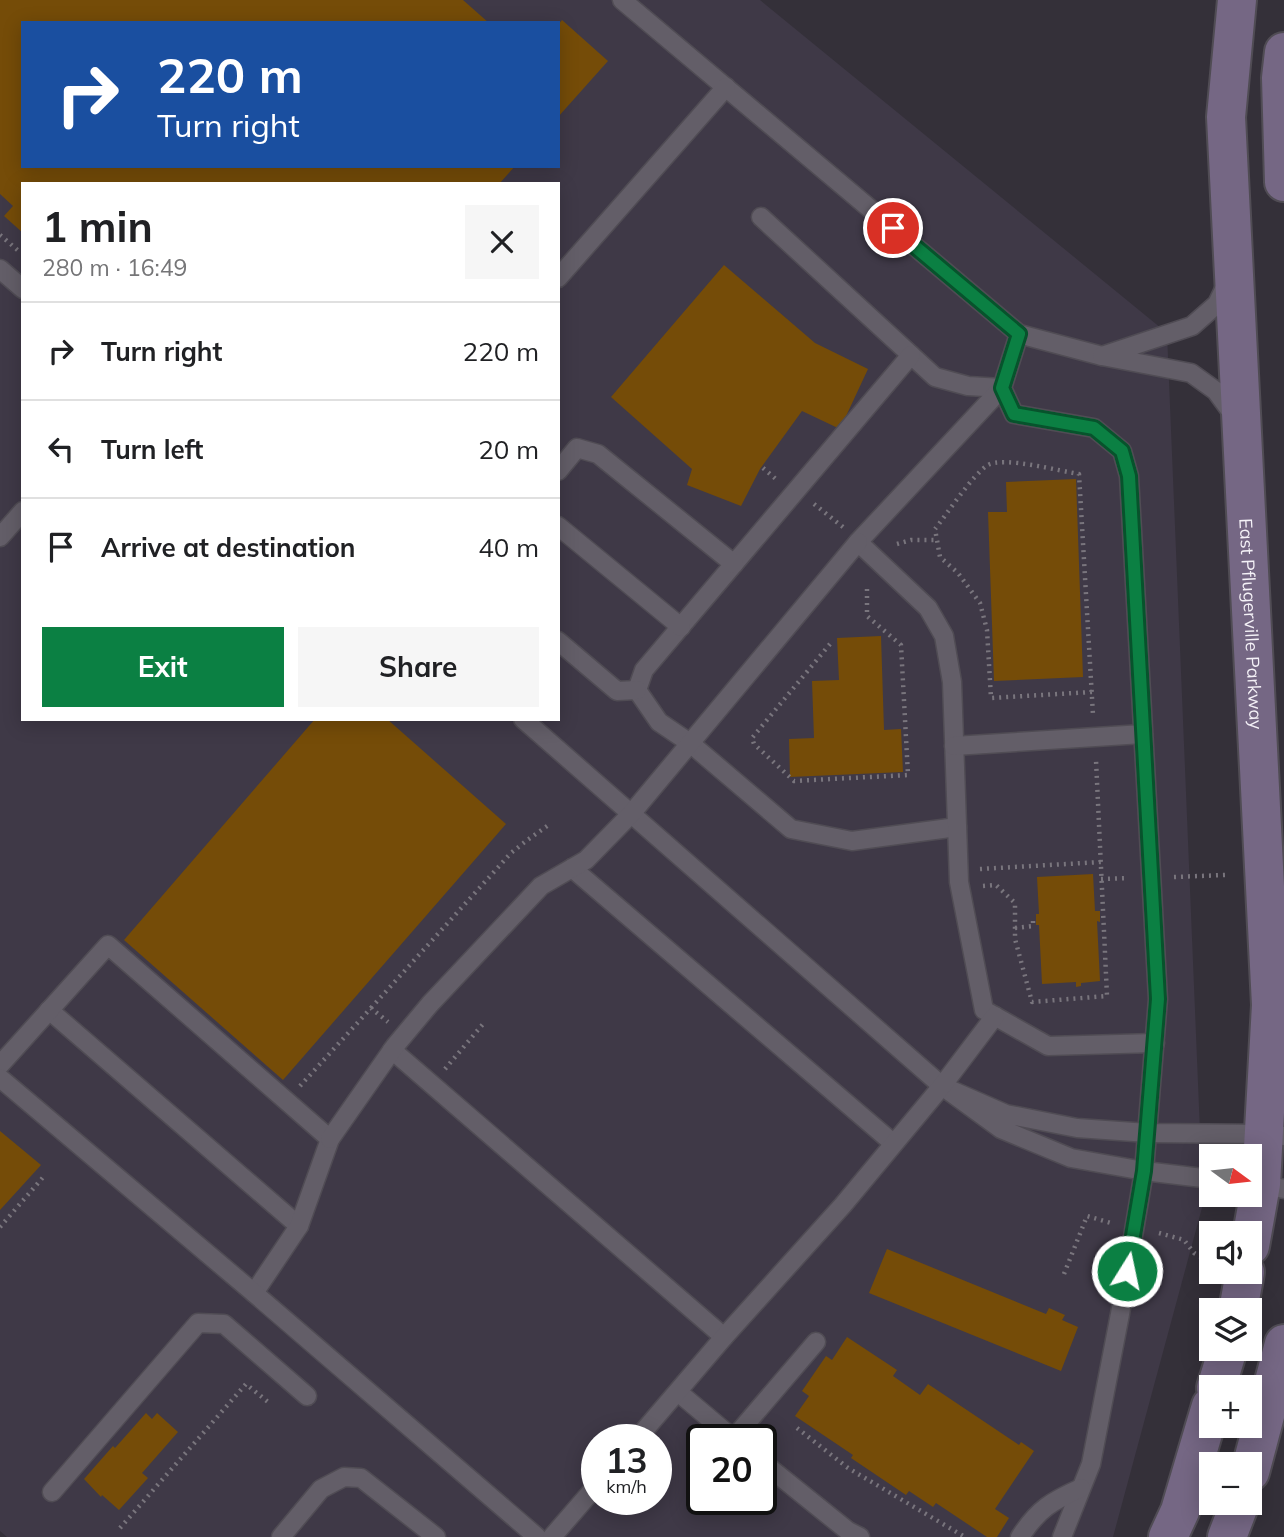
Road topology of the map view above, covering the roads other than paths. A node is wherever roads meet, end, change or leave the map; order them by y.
1 (622, 0) edge
2 (1237, 0) edge
3 (1284, 52) edge
4 (726, 87) junction
5 (1284, 182) edge
6 (761, 216) dead end
7 (0, 269) edge
8 (1233, 270) junction
9 (560, 276) edge
10 (21, 287) edge
11 (1019, 334) junction
12 (911, 355) junction
13 (1102, 356) junction
14 (1002, 388) junction
15 (1241, 426) junction
16 (560, 469) edge
17 (21, 513) edge
18 (560, 528) edge
19 (852, 536) junction
20 (0, 537) edge
21 (734, 564) junction
22 (681, 627) junction
23 (560, 643) edge
24 (637, 691) junction
25 (525, 721) edge
26 (1143, 734) junction
27 (690, 743) junction
28 (954, 746) junction
29 (631, 814) junction
30 (957, 827) junction
31 (572, 868) junction
32 (49, 1010) junction
33 (995, 1016) junction
34 (1155, 1043) junction
35 (392, 1050) junction
36 (0, 1065) edge
37 (0, 1079) edge
38 (942, 1086) junction
39 (1148, 1133) junction
40 (1274, 1135) edge
41 (330, 1139) junction
42 (893, 1143) junction
43 (1144, 1171) junction
44 (1199, 1178) edge
45 (1265, 1185) edge
46 (1256, 1221) edge
47 (299, 1226) junction
48 (254, 1293) junction
49 (724, 1337) junction
50 (816, 1342) dead end
51 (1284, 1344) edge
52 (678, 1392) junction
53 (307, 1396) dead end
54 (650, 1424) edge
55 (716, 1424) edge
56 (747, 1424) edge
57 (1202, 1438) edge
58 (1255, 1452) edge
59 (777, 1474) edge
60 (1081, 1488) junction
61 (52, 1492) dead end
62 (581, 1503) edge
63 (1235, 1515) edge
64 (281, 1537) edge
65 (436, 1537) edge
66 (537, 1537) edge
67 (552, 1537) edge
68 (860, 1537) edge
69 (1020, 1537) edge
70 (1062, 1537) edge
71 (1168, 1537) edge
72 (1227, 1537) edge

1 - 4 lane
2 - 8 main road, East Pflugerville Parkway
3 - 5 main road
4 - 9 lane
4 - 11 lane
6 - 12 lane
7 - 10 lane
8 - 13 lane
8 - 15 main road, East Pflugerville Parkway
11 - 13 lane
11 - 14 lane
12 - 14 lane
12 - 21 lane
13 - 15 lane
14 - 19 lane
14 - 26 lane
15 - 40 main road, East Pflugerville Parkway
16 - 21 lane
17 - 20 lane
18 - 22 lane
19 - 27 lane
19 - 28 lane
21 - 22 lane
22 - 24 lane
23 - 24 lane
24 - 27 lane
25 - 29 lane
26 - 28 lane
26 - 34 lane
27 - 29 lane
27 - 30 lane
28 - 30 lane
29 - 31 lane
29 - 38 lane
30 - 33 lane
31 - 35 lane
31 - 42 lane
32 - 36 lane
32 - 41 lane
32 - 47 lane
33 - 34 lane
33 - 38 lane
34 - 39 lane
35 - 41 lane
35 - 49 lane
37 - 48 lane
38 - 39 lane
38 - 42 lane
38 - 43 lane
39 - 40 lane
39 - 43 lane
40 - 45 main road, East Pflugerville Parkway
41 - 47 lane
42 - 49 lane
43 - 44 lane
43 - 60 lane
45 - 46 main road, East Pflugerville Parkway
47 - 48 lane
48 - 66 lane
49 - 52 lane
50 - 56 lane
51 - 58 main road
52 - 54 lane
52 - 55 lane
53 - 61 lane
57 - 71 main road
59 - 68 lane
60 - 69 lane
60 - 70 lane
62 - 67 lane
63 - 72 main road
64 - 65 lane

